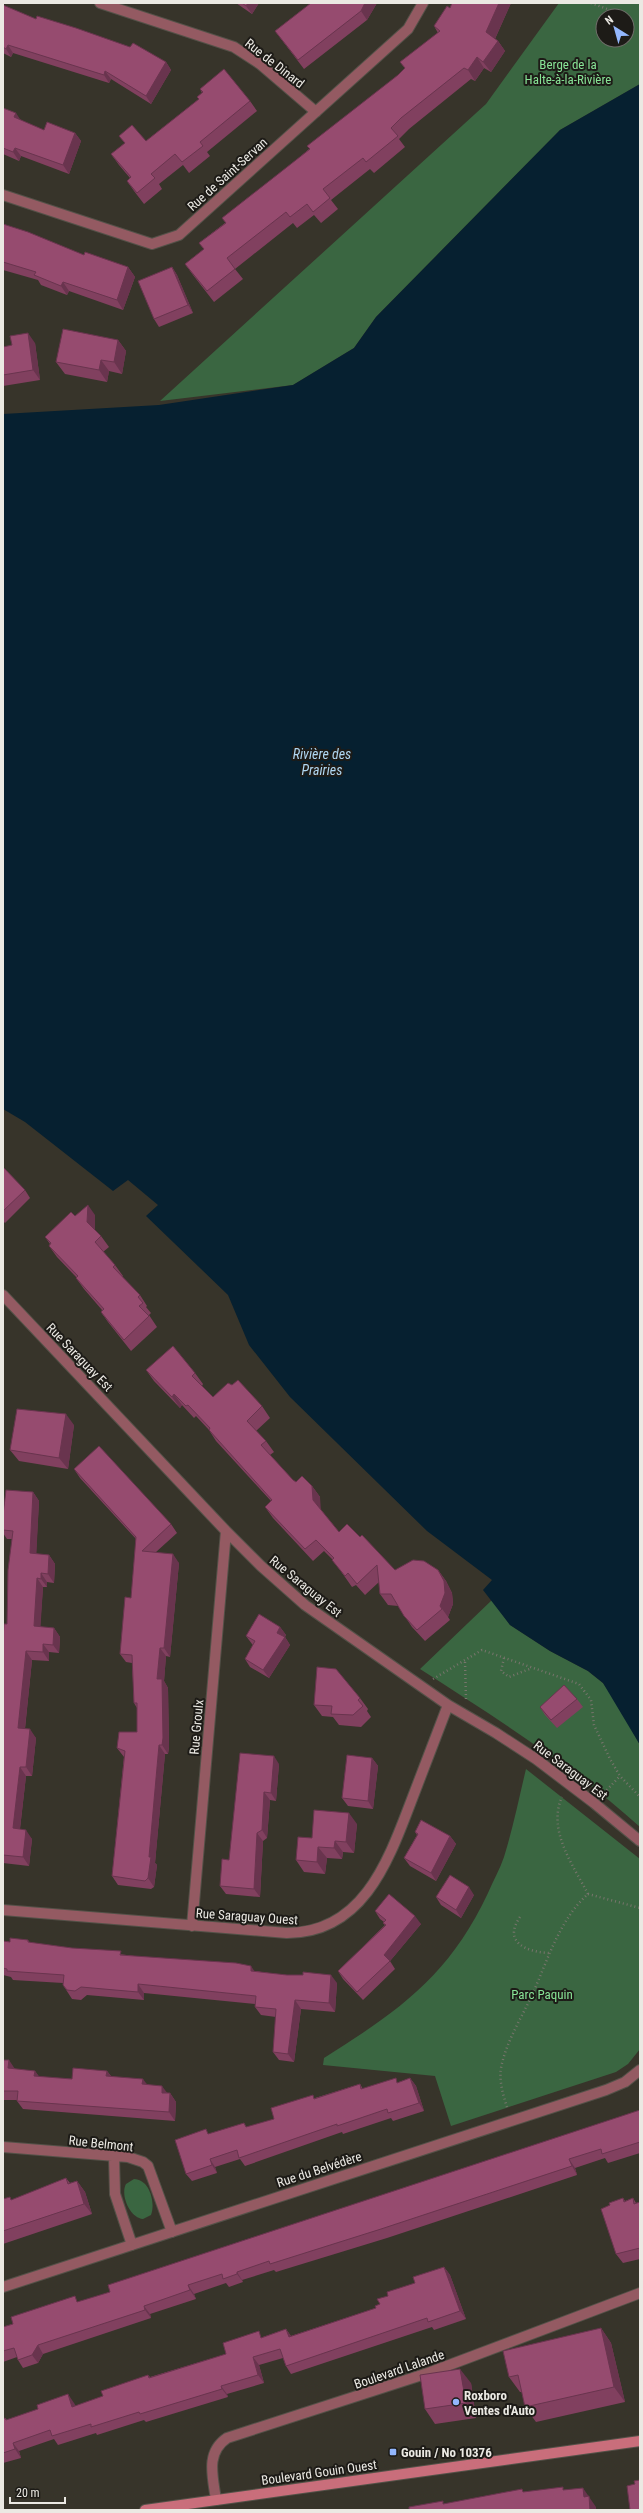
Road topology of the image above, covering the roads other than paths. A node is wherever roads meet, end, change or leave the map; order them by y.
1 (100, 3) edge
2 (423, 3) edge
3 (316, 112) junction
4 (3, 196) edge
5 (3, 1295) edge
6 (226, 1531) junction
7 (448, 1705) junction
8 (640, 1841) edge
9 (3, 1910) edge
10 (192, 1926) junction
11 (640, 2070) edge
12 (3, 2147) edge
13 (114, 2156) junction
14 (172, 2232) junction
15 (132, 2245) junction
16 (3, 2287) edge
17 (640, 2294) edge
18 (640, 2441) edge
19 (216, 2500) junction
20 (145, 2510) edge

1 - 3 street, Rue de Dinard
2 - 3 street, Rue de Saint-Servan
3 - 4 street, Rue de Saint-Servan
5 - 6 street, Rue Saraguay Est
6 - 7 street, Rue Saraguay Est
6 - 10 street, Rue Groulx
7 - 8 street, Rue Saraguay Est
7 - 10 street, Rue Saraguay Ouest
9 - 10 street, Rue Saraguay Ouest
11 - 14 street, Rue du Belvédère
12 - 13 street, Rue Belmont
13 - 14 street, Rue Belmont
13 - 15 street
14 - 15 street, Rue du Belvédère
15 - 16 street, Rue du Belvédère
17 - 19 street, Boulevard Lalande
18 - 19 main road, Boulevard Gouin Ouest
19 - 20 main road, Boulevard Gouin Ouest

